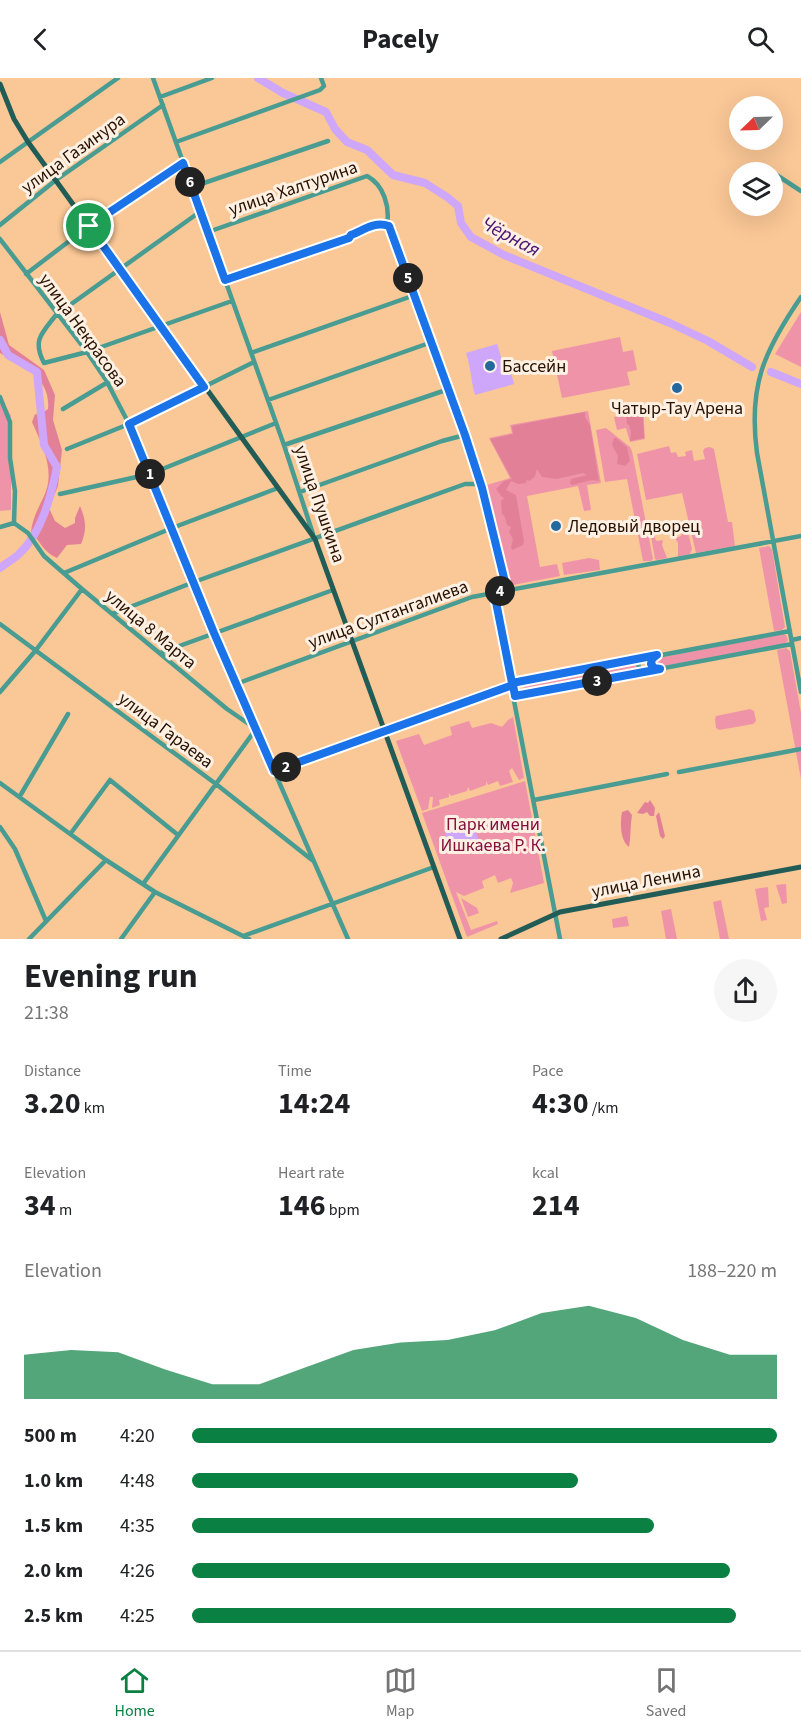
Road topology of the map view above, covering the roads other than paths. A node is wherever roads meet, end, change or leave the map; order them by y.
1 (118, 78) edge
2 (153, 78) edge
3 (212, 78) edge
4 (321, 78) edge
5 (0, 84) edge
6 (160, 97) junction
7 (6, 100) junction
8 (0, 104) edge
9 (163, 105) junction
10 (327, 141) dead end
11 (28, 142) junction
12 (176, 142) junction
13 (0, 162) edge
14 (183, 163) junction
15 (783, 179) edge
16 (56, 180) junction
17 (192, 187) junction
18 (801, 191) edge
19 (201, 211) junction
20 (0, 225) edge
21 (89, 226) junction
22 (389, 226) junction
23 (208, 232) junction
24 (0, 239) edge
25 (121, 270) junction
26 (26, 274) junction
27 (225, 280) junction
28 (415, 295) junction
29 (801, 297) edge
30 (232, 301) junction
31 (56, 315) junction
32 (162, 327) junction
33 (432, 342) junction
34 (87, 352) junction
35 (251, 353) junction
36 (254, 362) junction
37 (108, 382) junction
38 (204, 387) junction
39 (449, 389) junction
40 (0, 397) edge
41 (268, 400) junction
42 (63, 409) dead end
43 (276, 423) junction
44 (129, 424) junction
45 (465, 435) junction
46 (241, 438) junction
47 (284, 445) junction
48 (67, 449) dead end
49 (150, 474) junction
50 (278, 488) junction
51 (482, 488) junction
52 (300, 492) junction
53 (60, 494) dead end
54 (14, 523) junction
55 (0, 527) edge
56 (172, 528) junction
57 (801, 536) edge
58 (315, 539) junction
59 (773, 542) junction
60 (64, 573) junction
61 (194, 582) junction
62 (82, 589) junction
63 (333, 590) junction
64 (507, 590) junction
65 (494, 592) junction
66 (112, 614) junction
67 (0, 624) edge
68 (790, 631) junction
69 (214, 633) junction
70 (801, 638) edge
71 (353, 642) junction
72 (792, 642) junction
73 (36, 650) junction
74 (160, 653) junction
75 (657, 655) junction
76 (633, 660) junction
77 (660, 669) junction
78 (635, 674) junction
79 (236, 684) junction
80 (512, 684) junction
81 (0, 692) edge
82 (801, 692) edge
83 (515, 696) junction
84 (68, 714) dead end
85 (256, 729) junction
86 (385, 731) junction
87 (801, 749) edge
88 (274, 771) junction
89 (679, 772) dead end
90 (667, 774) dead end
91 (0, 783) edge
92 (216, 784) junction
93 (20, 796) junction
94 (534, 800) junction
95 (0, 827) edge
96 (71, 833) junction
97 (178, 835) junction
98 (106, 861) junction
99 (314, 861) junction
100 (434, 867) junction
101 (801, 867) edge
102 (143, 884) junction
103 (155, 892) junction
104 (332, 904) junction
105 (555, 914) junction
106 (46, 921) junction
107 (243, 936) junction
108 (29, 939) edge
109 (122, 939) edge
110 (249, 939) edge
111 (348, 939) edge
112 (460, 939) edge
113 (501, 939) edge
114 (560, 939) edge

1 - 11 street
2 - 6 street, улица Пушкина
3 - 6 street
4 - 12 street
5 - 7 main road
6 - 9 street, улица Пушкина
7 - 8 street
7 - 11 main road
9 - 12 street, улица Пушкина
9 - 16 street, улица Газинура
10 - 17 street
11 - 13 street
11 - 16 main road
12 - 14 street, улица Пушкина
14 - 17 street, улица Пушкина
14 - 21 street
15 - 18 street
16 - 20 street, улица Газинура
16 - 21 main road
17 - 19 street, улица Пушкина
19 - 23 street, улица Пушкина
19 - 25 street
21 - 25 main road
21 - 26 street
22 - 23 street, улица Халтурина
22 - 27 street
22 - 28 street
23 - 27 street, улица Пушкина
24 - 26 street, улица Некрасова
25 - 31 street
25 - 32 main road
26 - 31 street, улица Некрасова
27 - 30 street, улица Пушкина
28 - 33 street
28 - 35 street
29 - 59 street
30 - 32 street
30 - 35 street, улица Пушкина
31 - 34 street, улица Некрасова
31 - 34 street
32 - 34 street
32 - 38 main road
33 - 39 street
33 - 41 street
34 - 37 street, улица Некрасова
35 - 36 street, улица Пушкина
36 - 38 street
36 - 41 street, улица Пушкина
37 - 42 street
37 - 44 street, улица Некрасова
38 - 44 street
38 - 46 main road
39 - 45 street
39 - 47 street
40 - 54 street
41 - 43 street, улица Пушкина
43 - 46 street
43 - 47 street, улица Пушкина
44 - 48 street
44 - 49 street, улица Некрасова
45 - 51 street
45 - 52 street
46 - 49 street
46 - 50 main road
47 - 52 street, улица Пушкина
49 - 53 street
49 - 56 street, улица Некрасова
50 - 56 street
50 - 58 main road
51 - 58 street
51 - 64 street
52 - 58 street, улица Пушкина
54 - 55 street
54 - 60 street, улица 8 Марта
56 - 60 street
56 - 61 street, улица Некрасова
57 - 59 street, улица Султангалиева
58 - 61 street
58 - 63 main road, улица Пушкина
59 - 64 street, улица Султангалиева
59 - 68 street
60 - 62 street, улица 8 Марта
61 - 66 street
61 - 69 street, улица Некрасова
62 - 66 street, улица 8 Марта
62 - 73 street
63 - 69 street
63 - 71 main road, улица Пушкина
64 - 65 street, улица Султангалиева
65 - 71 street, улица Султангалиева
65 - 80 street
66 - 74 street, улица 8 Марта
67 - 73 street, улица Гараева
68 - 72 street
68 - 75 street
69 - 74 street
69 - 79 street, улица Некрасова
70 - 72 street
71 - 79 street, улица Султангалиева
71 - 86 main road, улица Пушкина
72 - 77 street
72 - 82 street
73 - 81 street
73 - 92 street, улица Гараева
74 - 85 street, улица 8 Марта
75 - 76 street
75 - 77 street
76 - 78 street
76 - 80 street
77 - 78 street
78 - 83 street
79 - 85 street, улица Некрасова
80 - 83 street
80 - 86 street
83 - 94 street
84 - 93 street
85 - 88 street, улица Некрасова
85 - 92 street
86 - 88 street
86 - 100 main road, улица Пушкина
87 - 89 street
88 - 99 street, улица Некрасова
90 - 94 street
91 - 93 street
92 - 97 street
92 - 99 street, улица Гараева
93 - 96 street
94 - 105 street
95 - 106 street
96 - 97 street
96 - 98 street
97 - 102 street
98 - 102 street
98 - 106 street
99 - 104 street, улица Некрасова
100 - 104 street
100 - 112 main road, улица Пушкина
101 - 105 main road, улица Ленина
102 - 103 street
103 - 107 street
103 - 109 street
104 - 107 street
104 - 111 street, улица Некрасова
105 - 113 main road, улица Ленина
105 - 114 street
106 - 108 street
107 - 110 street

